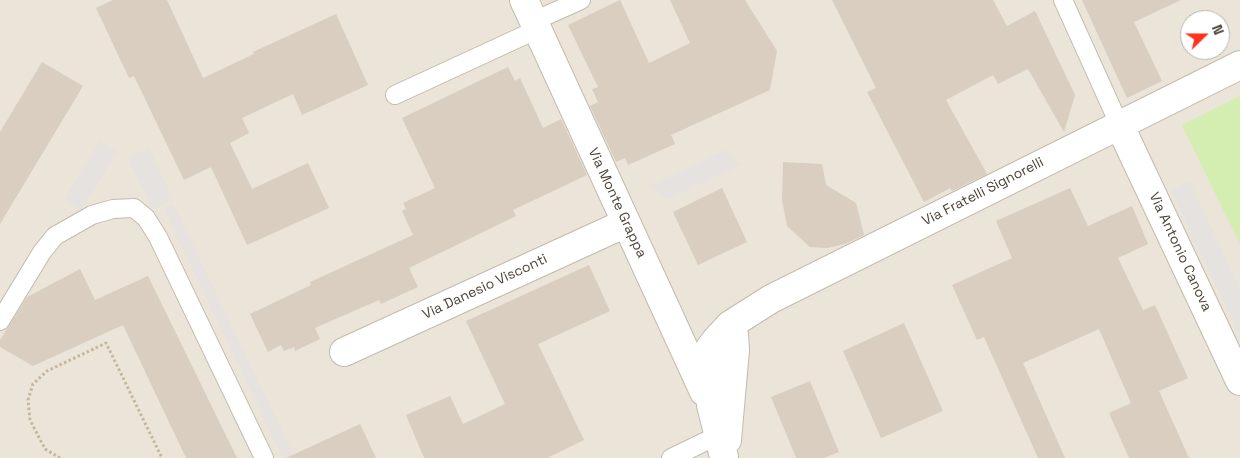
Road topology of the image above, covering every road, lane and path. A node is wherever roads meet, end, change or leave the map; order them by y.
1 (581, 0) edge
2 (1063, 0) edge
3 (532, 17) edge
4 (1240, 65) edge
5 (395, 95) dead end
6 (1119, 124) junction
7 (626, 223) junction
8 (0, 321) edge
9 (730, 325) junction
10 (344, 352) dead end
11 (1240, 381) edge
12 (711, 405) junction
13 (724, 446) edge
14 (60, 458) edge
15 (162, 458) edge
16 (264, 458) edge
17 (671, 458) edge

1 - 3 lane
2 - 6 lane
3 - 5 lane
3 - 7 street, Via Monte Grappa
4 - 6 street, Via Fratelli Signorelli
6 - 9 street, Via Fratelli Signorelli
6 - 11 street, Via Antonio Canova
7 - 10 street, Via Danesio Visconti
7 - 12 street, Via Monte Grappa
8 - 16 lane
9 - 12 street, Via Fratelli Signorelli
9 - 13 street
12 - 13 street, Via Fratelli Signorelli
13 - 17 lane
14 - 15 path

